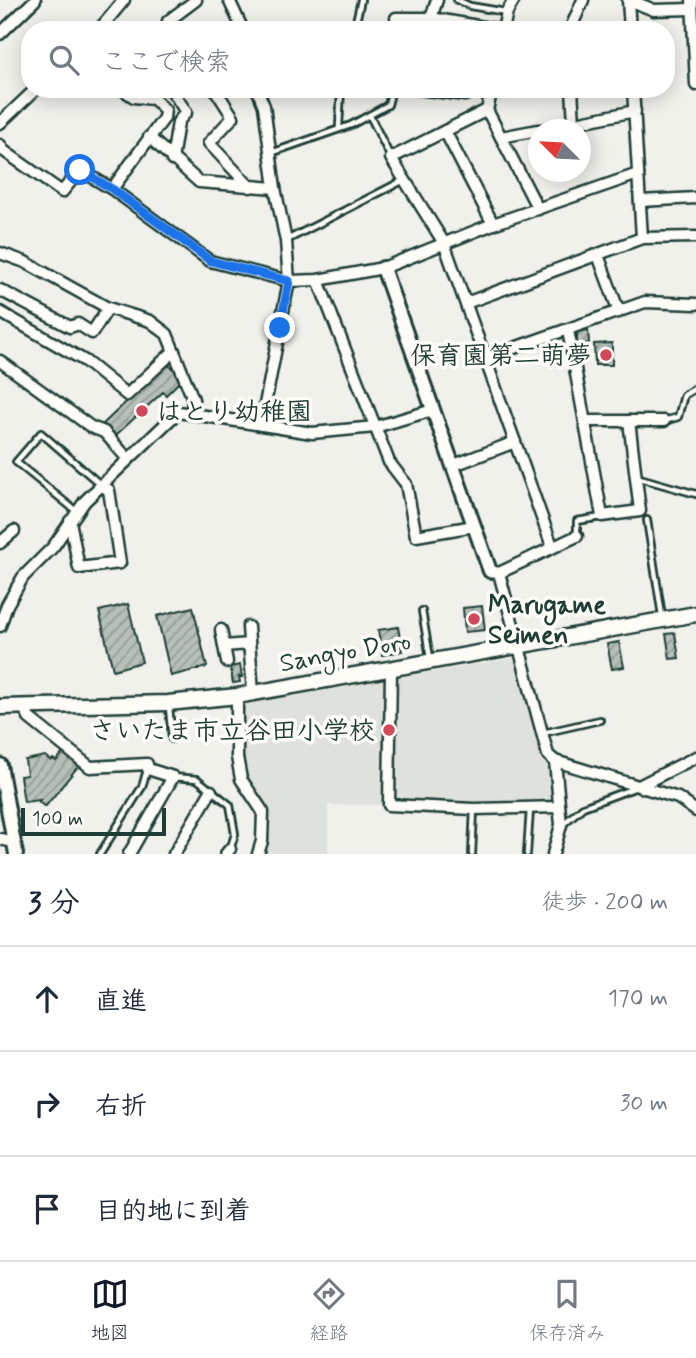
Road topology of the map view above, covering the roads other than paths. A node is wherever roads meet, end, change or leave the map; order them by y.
1 (35, 0) edge
2 (124, 0) edge
3 (196, 0) edge
4 (229, 0) edge
5 (361, 0) edge
6 (437, 0) edge
7 (457, 0) edge
8 (514, 0) edge
9 (583, 0) edge
10 (628, 0) edge
11 (692, 5) edge
12 (506, 12) junction
13 (396, 18) dead end
14 (431, 18) junction
15 (106, 21) edge
16 (168, 21) edge
17 (239, 21) edge
18 (356, 21) edge
19 (430, 21) edge
20 (449, 21) edge
21 (504, 21) edge
22 (574, 21) edge
23 (629, 21) edge
24 (0, 34) edge
25 (696, 85) edge
26 (26, 98) edge
27 (144, 98) edge
28 (177, 98) edge
29 (221, 98) edge
30 (261, 98) edge
31 (341, 98) edge
32 (390, 98) edge
33 (490, 98) edge
34 (573, 98) edge
35 (634, 98) edge
36 (487, 110) junction
37 (635, 111) junction
38 (370, 116) junction
39 (574, 119) edge
40 (591, 120) edge
41 (0, 123) edge
42 (340, 127) junction
43 (445, 131) junction
44 (528, 132) edge
45 (149, 137) junction
46 (501, 138) junction
47 (0, 145) edge
48 (270, 154) junction
49 (391, 158) junction
50 (172, 160) junction
51 (638, 174) junction
52 (405, 180) junction
53 (250, 187) junction
54 (275, 188) junction
55 (112, 189) junction
56 (696, 198) edge
57 (640, 201) junction
58 (538, 209) junction
59 (493, 224) junction
60 (696, 237) edge
61 (642, 238) junction
62 (286, 241) junction
63 (444, 243) junction
64 (0, 253) edge
65 (598, 255) junction
66 (383, 268) junction
67 (318, 280) junction
68 (289, 281) junction
69 (0, 290) edge
70 (466, 303) junction
71 (696, 304) edge
72 (108, 308) junction
73 (0, 312) edge
74 (619, 312) junction
75 (568, 330) junction
76 (174, 351) junction
77 (486, 358) junction
78 (4, 363) edge
79 (0, 376) edge
80 (696, 388) edge
81 (433, 410) junction
82 (192, 414) junction
83 (586, 421) junction
84 (629, 421) junction
85 (664, 421) joint
86 (261, 425) junction
87 (375, 428) junction
88 (515, 442) junction
89 (128, 459) junction
90 (454, 465) junction
91 (636, 477) junction
92 (102, 486) junction
93 (696, 494) edge
94 (73, 516) junction
95 (603, 516) junction
96 (647, 520) dead end
97 (474, 526) junction
98 (14, 531) dead end
99 (577, 536) joint
100 (0, 544) edge
101 (552, 546) junction
102 (495, 572) junction
103 (0, 596) edge
104 (7, 605) junction
105 (422, 611) dead end
106 (696, 614) edge
107 (663, 621) junction
108 (0, 626) edge
109 (247, 627) dead end
110 (221, 630) dead end
111 (249, 644) junction
112 (224, 646) junction
113 (518, 647) junction
114 (431, 661) junction
115 (227, 662) dead end
116 (391, 669) junction
117 (253, 693) junction
118 (237, 696) junction
119 (169, 702) junction
120 (24, 707) junction
121 (0, 708) edge
122 (600, 720) dead end
123 (542, 733) junction
124 (172, 739) dead end
125 (696, 757) edge
126 (555, 761) junction
127 (0, 765) edge
128 (148, 769) junction
129 (173, 777) junction
130 (639, 786) junction
131 (211, 791) junction
132 (559, 807) junction
133 (530, 808) junction
134 (474, 809) junction
135 (696, 811) edge
136 (561, 825) junction
137 (0, 839) edge
138 (15, 848) edge
139 (228, 852) edge
140 (100, 854) edge
141 (129, 854) edge
142 (174, 854) edge
143 (258, 854) edge
144 (472, 854) edge
145 (527, 854) edge
146 (553, 854) edge

1 - 24 street
2 - 15 street
3 - 16 street
4 - 17 street
5 - 18 lane
6 - 14 street
7 - 12 lane
8 - 12 street
9 - 22 street
10 - 11 street
10 - 23 street
11 - 25 street
12 - 21 street
13 - 14 street
14 - 19 street
14 - 20 street
26 - 41 street
27 - 45 street
28 - 50 street
29 - 53 street
30 - 48 street
31 - 42 lane
32 - 38 lane
33 - 36 street
34 - 39 street
35 - 37 street
36 - 43 street
36 - 46 street
37 - 40 street
37 - 51 street
38 - 42 lane
38 - 49 lane
42 - 48 lane
43 - 49 street
43 - 59 street
44 - 46 street
45 - 50 street
45 - 55 street
46 - 58 street
47 - 55 street
48 - 54 street
49 - 52 street
50 - 53 street
51 - 57 street
51 - 58 street
52 - 62 lane
52 - 63 street
53 - 54 street
54 - 62 street
55 - 68 street
56 - 57 street
57 - 61 street
58 - 59 street
59 - 63 street
60 - 61 street
61 - 65 street
62 - 68 street
63 - 66 street
63 - 70 street
64 - 72 street
65 - 70 street
65 - 74 street
66 - 67 street
66 - 81 street
67 - 68 street
67 - 87 street
68 - 86 street
69 - 72 street
70 - 77 street
71 - 74 street
72 - 76 street
73 - 76 street
74 - 75 street
75 - 77 street
75 - 83 street
76 - 82 street
77 - 88 street
78 - 79 street
78 - 89 street
80 - 85 lane
81 - 87 street
81 - 90 street
82 - 86 street
82 - 89 street
83 - 84 street
83 - 95 street
84 - 85 street
84 - 91 street
86 - 87 street
87 - 97 street
88 - 90 street
88 - 101 street
89 - 92 street
90 - 97 street
91 - 93 lane
91 - 95 street
92 - 94 street
92 - 94 street
92 - 94 lane
94 - 104 street
95 - 99 lane
96 - 107 lane
97 - 102 street
98 - 100 street
99 - 101 street
101 - 102 street
102 - 113 street
103 - 104 street
104 - 108 street
105 - 114 lane
106 - 107 main road, Sangyo Doro
107 - 113 main road, Sangyo Doro
109 - 111 street
110 - 112 street
111 - 112 street
111 - 117 street
112 - 115 street
113 - 114 main road, Sangyo Doro
113 - 123 street
114 - 116 main road, Sangyo Doro
116 - 117 main road, Sangyo Doro
116 - 134 street
117 - 118 main road, Sangyo Doro
118 - 119 main road, Sangyo Doro
118 - 143 street
119 - 120 main road, Sangyo Doro
119 - 124 lane
120 - 121 main road, Sangyo Doro
120 - 128 street
122 - 123 lane
123 - 126 street
125 - 130 street
126 - 130 street
126 - 132 street
127 - 138 street
128 - 129 street
128 - 140 lane
129 - 131 lane
129 - 141 street
130 - 135 street
130 - 136 lane
131 - 139 lane
131 - 142 street
132 - 133 street
132 - 136 street
133 - 134 street
133 - 145 lane
134 - 144 lane
136 - 146 street
137 - 138 street

